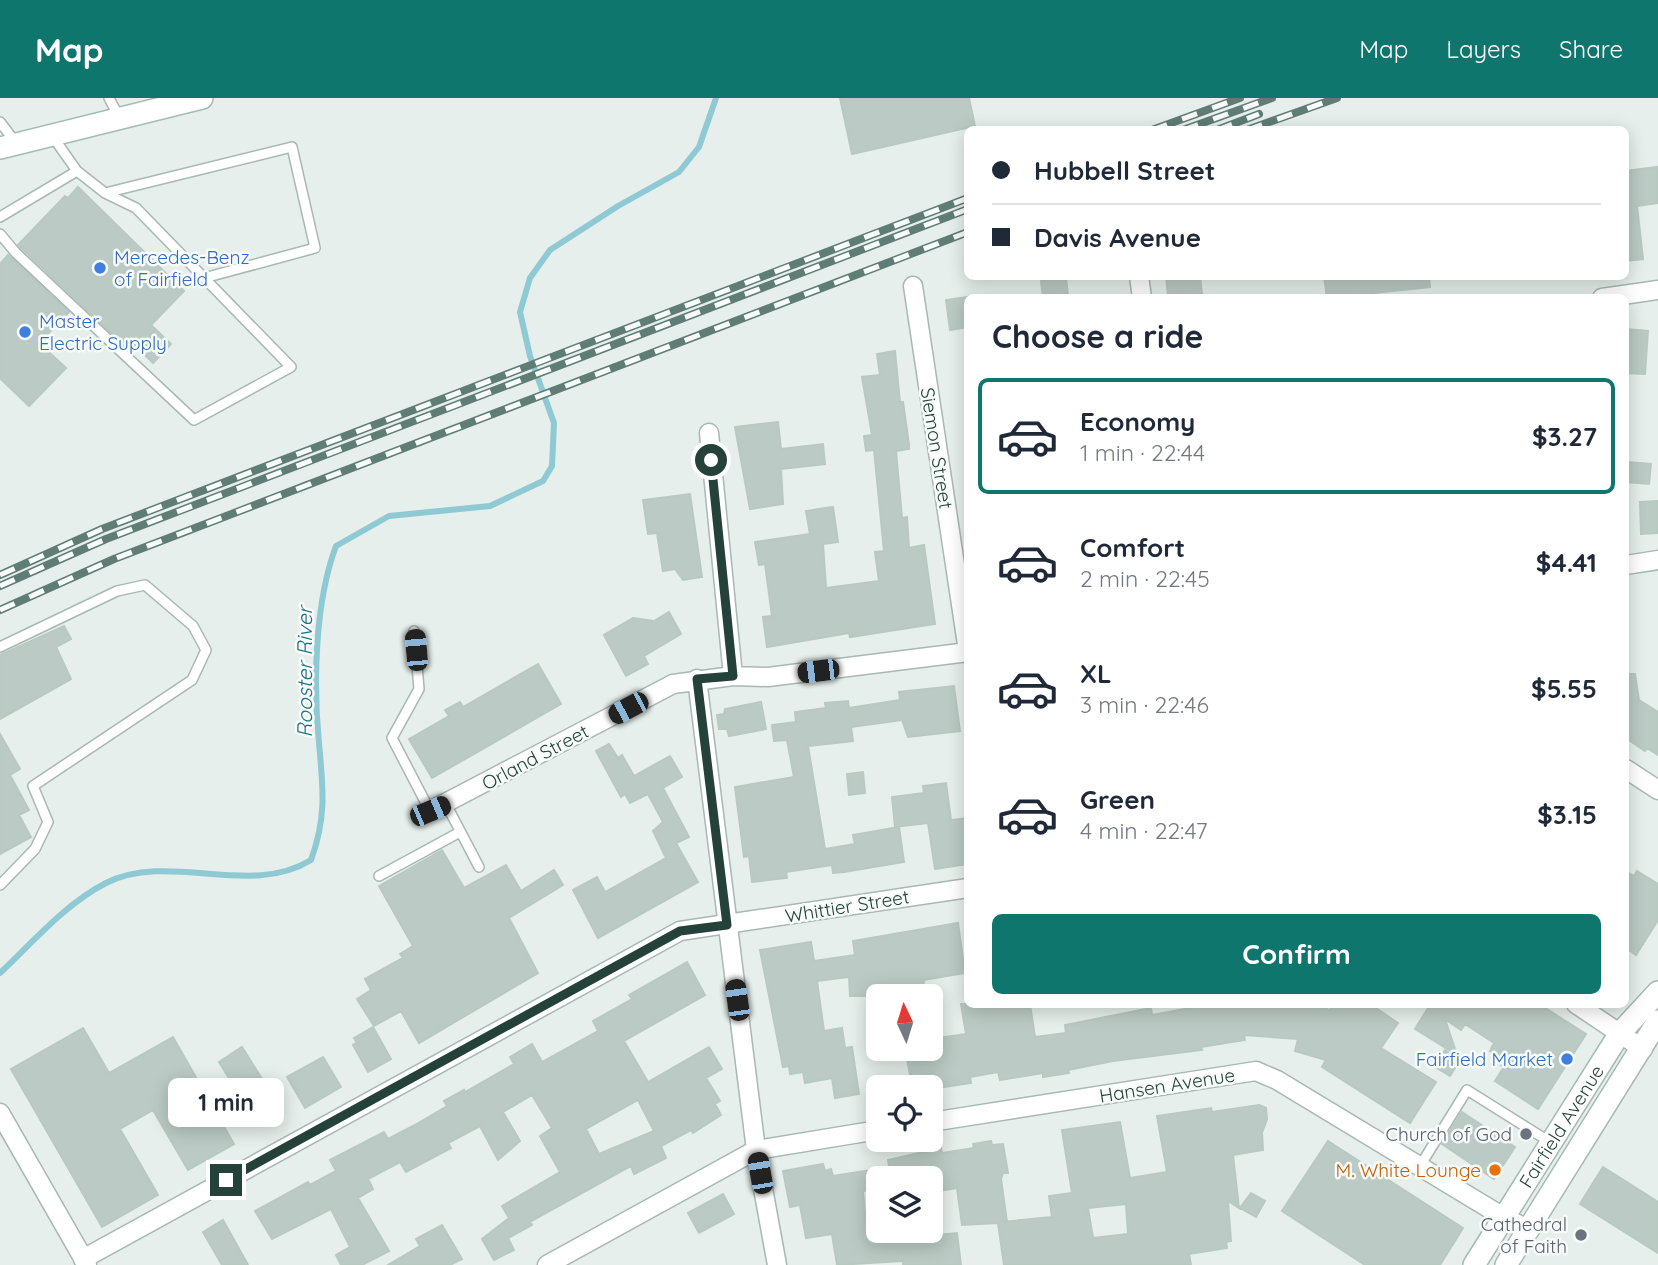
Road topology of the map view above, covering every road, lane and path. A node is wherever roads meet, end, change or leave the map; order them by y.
1 (109, 98) edge
2 (202, 98) edge
3 (120, 118) junction
4 (0, 122) edge
5 (51, 135) junction
6 (9, 146) edge
7 (77, 171) junction
8 (105, 193) junction
9 (0, 217) edge
10 (0, 233) edge
11 (204, 278) junction
12 (913, 286) dead end
13 (1658, 290) edge
14 (1629, 294) edge
15 (709, 433) dead end
16 (1658, 560) edge
17 (1629, 565) edge
18 (964, 624) edge
19 (414, 631) dead end
20 (0, 647) edge
21 (964, 652) edge
22 (733, 676) junction
23 (697, 679) junction
24 (1629, 771) edge
25 (1658, 790) edge
26 (438, 808) junction
27 (460, 832) junction
28 (479, 867) dead end
29 (379, 876) dead end
30 (0, 885) edge
31 (964, 889) edge
32 (727, 925) junction
33 (1658, 992) edge
34 (1582, 1008) edge
35 (1658, 1021) edge
36 (1620, 1033) junction
37 (1643, 1049) junction
38 (0, 1113) edge
39 (943, 1120) edge
40 (866, 1132) edge
41 (1552, 1143) junction
42 (756, 1150) junction
43 (1420, 1166) junction
44 (1505, 1218) junction
45 (1530, 1230) junction
46 (85, 1262) edge
47 (547, 1265) edge
48 (777, 1265) edge
49 (1475, 1265) edge
50 (1506, 1265) edge

1 - 3 lane
2 - 3 main road
3 - 5 main road
4 - 6 lane
5 - 6 main road
5 - 7 lane
7 - 8 lane
7 - 9 lane
8 - 11 lane
8 - 11 lane
10 - 11 lane
12 - 18 street, Siemon Street
13 - 14 street
15 - 22 street
16 - 17 street
19 - 26 lane
20 - 30 lane
21 - 22 street, Orland Street
22 - 23 street, Orland Street
23 - 26 street, Orland Street
23 - 32 street
24 - 25 street
26 - 27 lane
27 - 28 lane
27 - 29 lane
31 - 32 street, Whittier Street
32 - 42 street
32 - 46 street, Whittier Street
33 - 36 main road, Fairfield Avenue
34 - 36 street
35 - 37 main road, Fairfield Avenue
36 - 37 street
36 - 41 main road, Fairfield Avenue
37 - 45 main road, Fairfield Avenue
38 - 46 street
39 - 43 street, Hansen Avenue
40 - 42 street
41 - 43 lane
41 - 44 main road, Fairfield Avenue
42 - 47 street
42 - 48 street
43 - 44 street, Hansen Avenue
44 - 45 street, Hansen Avenue
44 - 49 main road, Fairfield Avenue
45 - 50 main road, Fairfield Avenue

